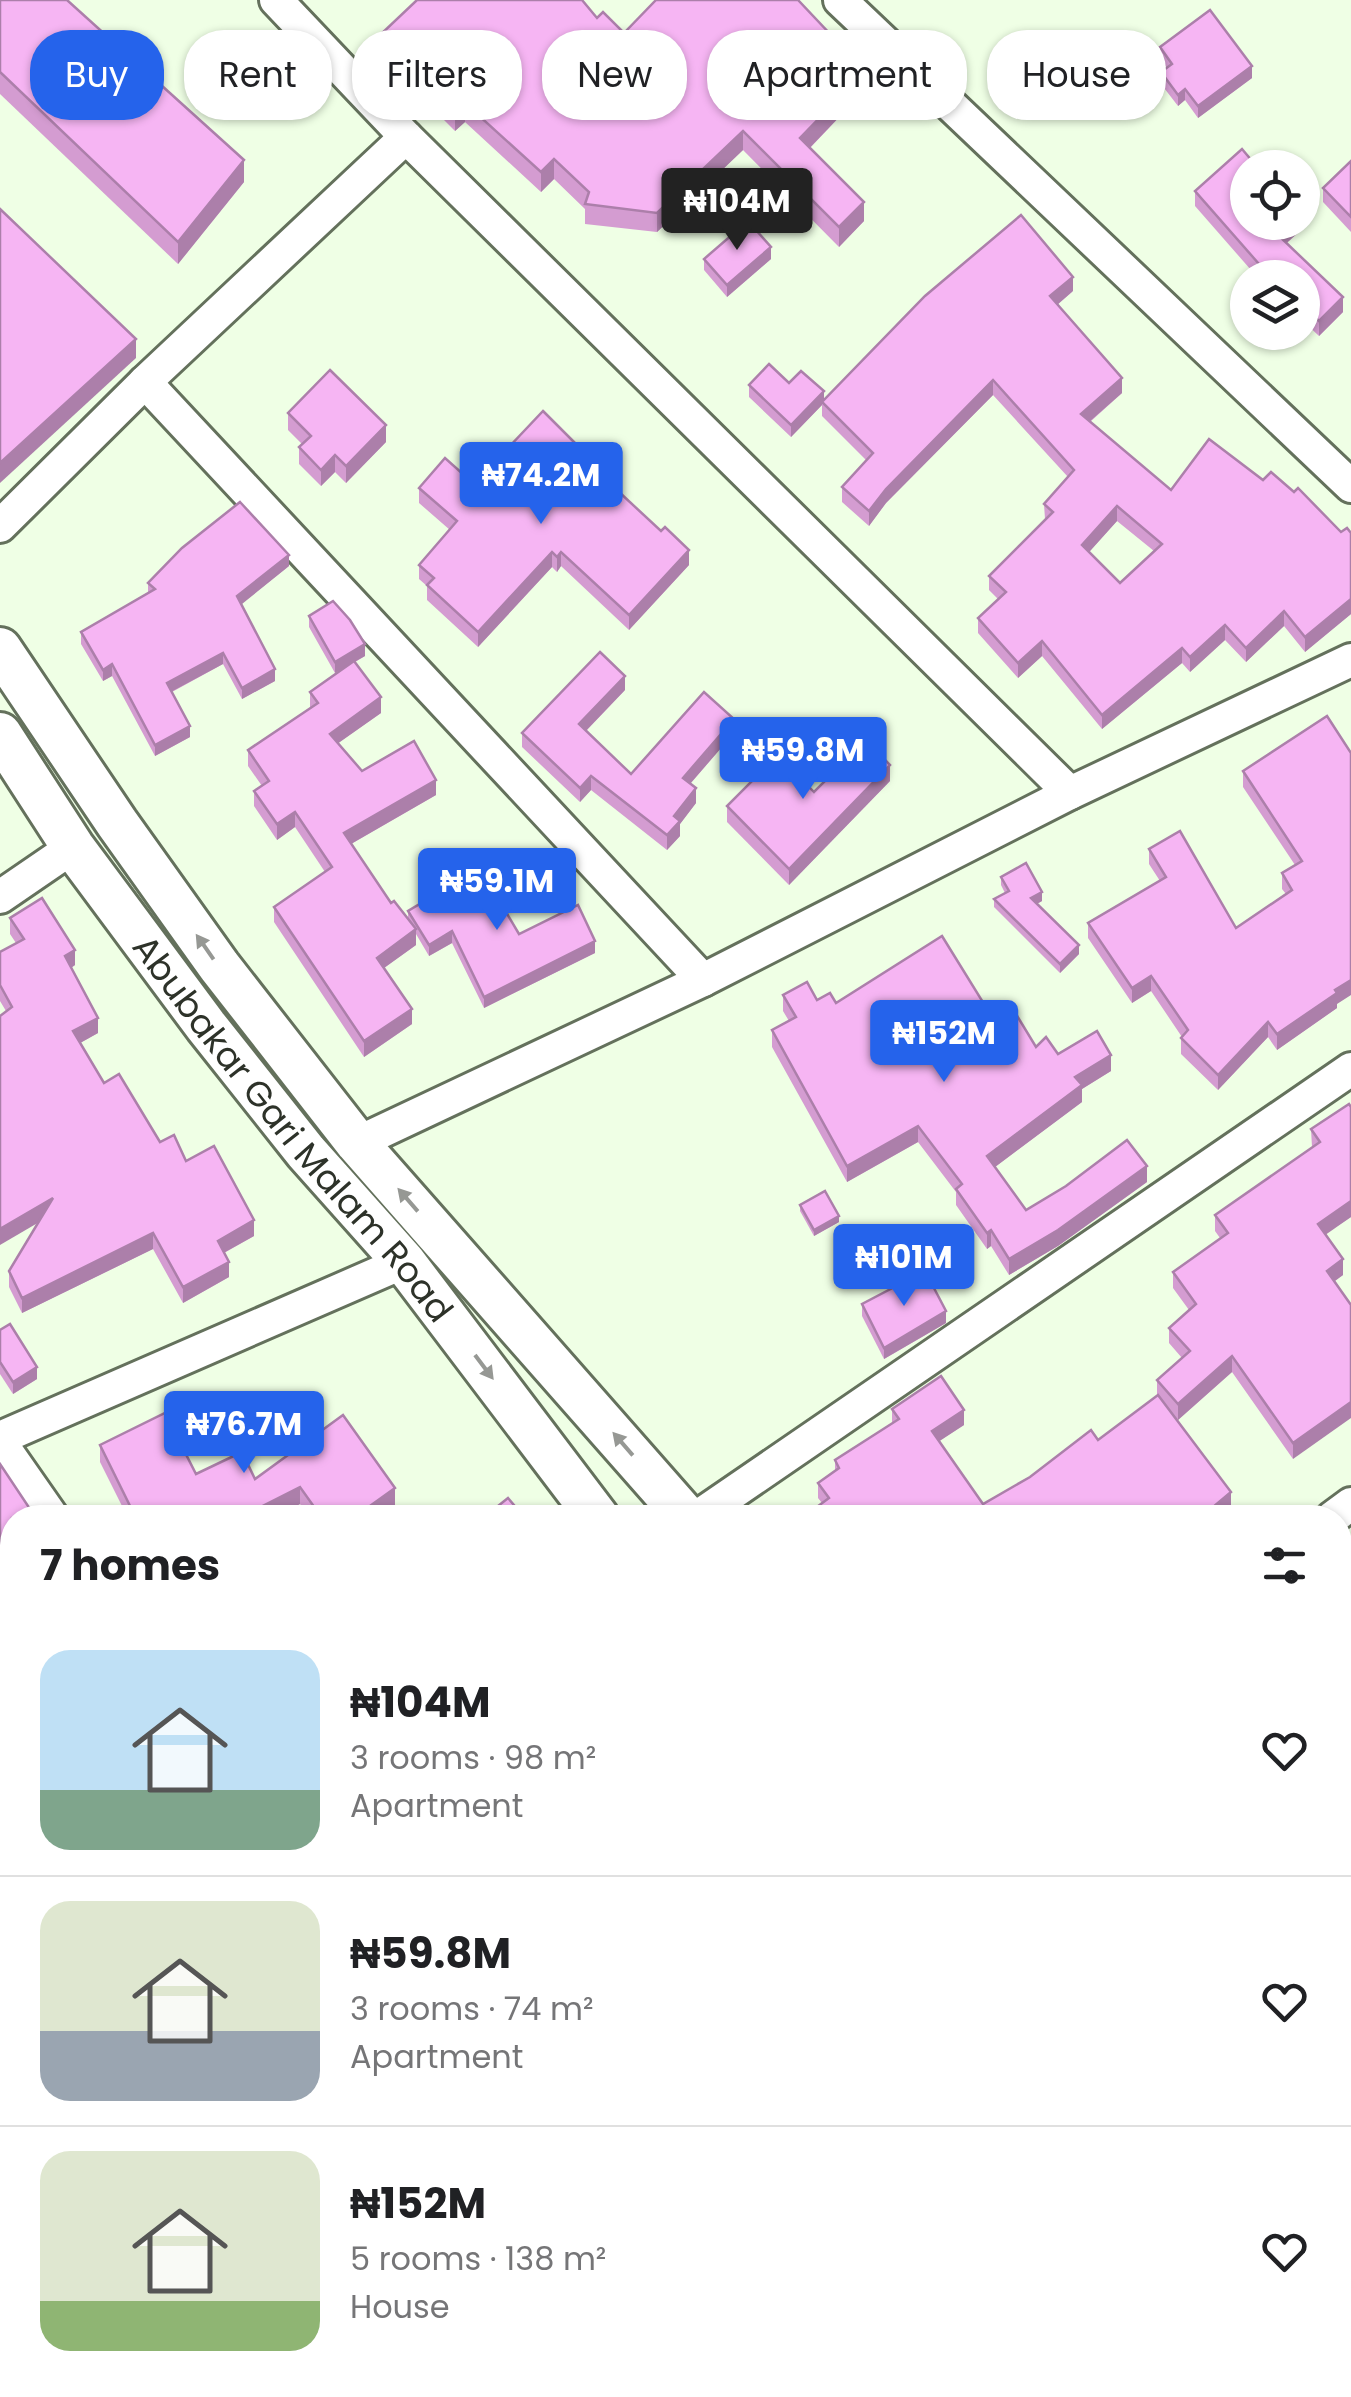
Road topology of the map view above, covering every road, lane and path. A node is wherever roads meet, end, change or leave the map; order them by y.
1 (276, 0) edge
2 (840, 0) edge
3 (406, 137) junction
4 (144, 382) junction
5 (1351, 486) edge
6 (0, 526) edge
7 (0, 648) edge
8 (1351, 660) edge
9 (0, 734) edge
10 (1070, 793) junction
11 (73, 847) junction
12 (0, 897) edge
13 (702, 980) junction
14 (1351, 1070) edge
15 (357, 1143) junction
16 (404, 1262) junction
17 (0, 1440) edge
18 (44, 1505) edge
19 (588, 1505) edge
20 (676, 1505) edge
21 (715, 1505) edge

1 - 3 street
2 - 5 street
3 - 4 street
3 - 10 street
4 - 6 street
4 - 13 street
15 -> 7 street
8 - 10 street
9 - 11 street, Abubakar Gari Malam Road
10 - 13 street
11 - 12 street
11 - 16 street, Abubakar Gari Malam Road
13 - 15 street
14 - 21 street
20 -> 15 street
16 - 17 street
16 -> 19 street, Abubakar Gari Malam Road
17 - 18 street

